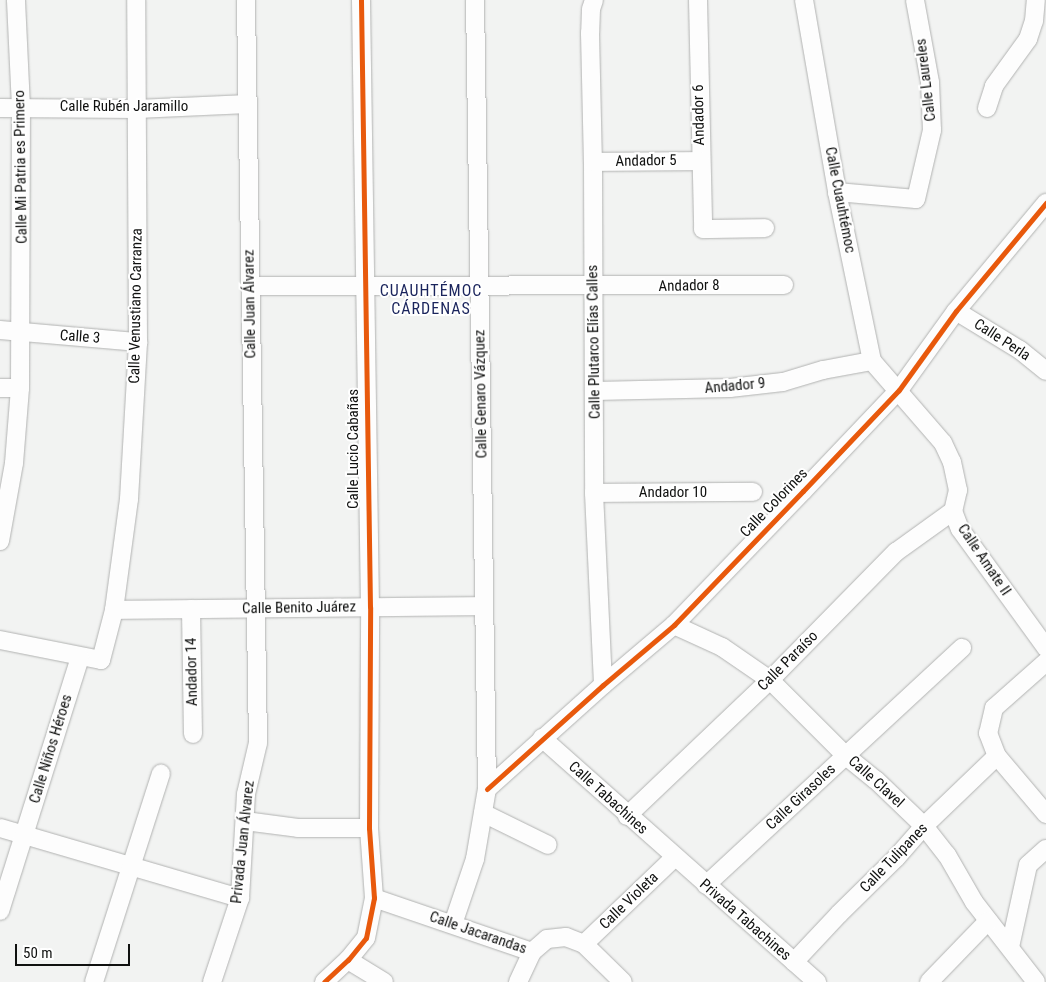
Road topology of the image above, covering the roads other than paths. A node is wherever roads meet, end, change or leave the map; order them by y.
1 (136, 0) edge
2 (246, 0) edge
3 (361, 0) edge
4 (475, 0) edge
5 (594, 0) edge
6 (698, 0) edge
7 (804, 0) edge
8 (915, 0) edge
9 (1036, 0) edge
10 (10, 2) edge
11 (248, 104) junction
12 (21, 107) junction
13 (0, 108) edge
14 (987, 108) dead end
15 (137, 110) junction
16 (700, 161) junction
17 (593, 162) junction
18 (837, 192) junction
19 (1046, 203) edge
20 (765, 228) dead end
21 (784, 285) dead end
22 (250, 286) junction
23 (366, 286) junction
24 (479, 287) junction
25 (593, 287) junction
26 (956, 312) junction
27 (0, 330) edge
28 (22, 333) junction
29 (138, 342) junction
30 (872, 361) junction
31 (1046, 370) edge
32 (0, 388) edge
33 (20, 388) junction
34 (899, 390) junction
35 (594, 392) junction
36 (752, 492) dead end
37 (594, 493) junction
38 (3, 511) edge
39 (953, 511) junction
40 (0, 541) edge
41 (483, 606) junction
42 (370, 607) junction
43 (256, 608) junction
44 (191, 609) junction
45 (114, 610) junction
46 (674, 625) junction
47 (0, 640) edge
48 (962, 648) dead end
49 (1046, 648) edge
50 (80, 657) junction
51 (1046, 662) edge
52 (770, 680) junction
53 (603, 685) junction
54 (193, 734) dead end
55 (542, 738) junction
56 (846, 756) junction
57 (997, 756) junction
58 (161, 773) dead end
59 (487, 789) junction
60 (483, 812) junction
61 (1046, 814) edge
62 (628, 816) junction
63 (245, 821) junction
64 (924, 826) junction
65 (0, 828) edge
66 (369, 828) junction
67 (24, 835) junction
68 (548, 845) dead end
69 (1046, 849) edge
70 (674, 858) junction
71 (132, 867) junction
72 (706, 885) junction
73 (240, 898) junction
74 (374, 898) junction
75 (0, 911) edge
76 (988, 921) junction
77 (453, 924) junction
78 (584, 944) junction
79 (1010, 947) junction
80 (532, 952) junction
81 (348, 960) junction
82 (794, 962) junction
83 (94, 982) edge
84 (212, 982) edge
85 (324, 982) edge
86 (384, 982) edge
87 (518, 982) edge
88 (623, 982) edge
89 (817, 982) edge
90 (929, 982) edge
91 (1036, 982) edge

1 - 15 street, Calle Venustiano Carranza
2 - 11 street, Calle Juan Álvarez
3 - 23 street, Calle Lucio Cabañas
4 - 24 street, Calle Genaro Vázquez
5 - 17 street, Calle Plutarco Elías Calles
6 - 16 street, Andador 6
7 - 18 street, Calle Cuauhtémoc
8 - 18 street, Calle Laureles
9 - 14 street
10 - 12 street, Calle Mi Patria es Primero
11 - 15 street, Calle Rubén Jaramillo
11 - 22 street, Calle Juan Álvarez
12 - 13 street, Calle Rubén Jaramillo
12 - 15 street, Calle Rubén Jaramillo
12 - 28 street, Calle Mi Patria es Primero
15 - 29 street, Calle Venustiano Carranza
16 - 17 street, Andador 5
16 - 20 street, Andador 6
17 - 25 street, Calle Plutarco Elías Calles
18 - 30 street, Calle Cuauhtémoc
19 - 26 street, Calle Colorines
21 - 25 street, Andador 8
22 - 23 street, Andador 8
22 - 43 street, Calle Juan Álvarez
23 - 24 street, Andador 8
23 - 42 street, Calle Lucio Cabañas
24 - 25 street, Andador 8
24 - 41 street, Calle Genaro Vázquez
25 - 35 street, Calle Plutarco Elías Calles
26 - 31 street, Calle Perla
26 - 34 street, Calle Colorines
27 - 28 street, Calle 3
28 - 29 street, Calle 3
28 - 33 street, Calle Mi Patria es Primero
29 - 45 street, Calle Venustiano Carranza
30 - 34 street
30 - 35 street, Andador 9
32 - 33 street
33 - 38 street, Calle Mi Patria es Primero
34 - 39 street, Calle Amate II
34 - 46 street, Calle Colorines
35 - 37 street, Calle Plutarco Elías Calles
36 - 37 street, Andador 10
37 - 53 street, Calle Plutarco Elías Calles
38 - 40 street, Calle Mi Patria es Primero
39 - 49 street, Calle Amate II
39 - 52 street, Calle Paraíso
41 - 42 street, Calle Benito Juárez
41 - 59 street, Calle Genaro Vázquez
42 - 43 street, Calle Benito Juárez
42 - 66 street, Calle Lucio Cabañas
43 - 44 street, Calle Benito Juárez
43 - 63 street, Privada Juan Álvarez
44 - 45 street, Calle Benito Juárez
44 - 54 street, Andador 14
45 - 50 street
46 - 52 street, Calle Clavel
46 - 53 street, Calle Colorines
47 - 50 street
48 - 56 street, Calle Girasoles
50 - 67 street, Calle Niños Héroes
51 - 57 street
52 - 56 street, Calle Clavel
52 - 62 street, Calle Paraíso
53 - 55 street, Calle Colorines
55 - 59 street, Calle Colorines
55 - 62 street, Calle Tabachines
56 - 64 street, Calle Clavel
56 - 72 street, Calle Girasoles
57 - 61 street
57 - 64 street, Calle Tulipanes
58 - 71 street
59 - 60 street
60 - 68 street
60 - 77 street
62 - 70 street, Calle Tabachines
63 - 66 street
63 - 73 street, Privada Juan Álvarez
64 - 76 street, Calle Clavel
64 - 82 street, Calle Tulipanes
65 - 67 street
66 - 74 street, Calle Lucio Cabañas
67 - 71 street
67 - 75 street, Calle Niños Héroes
69 - 79 street
70 - 72 street, Privada Tabachines
70 - 78 street, Calle Violeta
71 - 73 street
71 - 83 street
72 - 82 street, Privada Tabachines
73 - 84 street, Privada Juan Álvarez
74 - 77 street, Calle Jacarandas
74 - 81 street, Calle Lucio Cabañas
76 - 79 street, Calle Clavel
76 - 90 street
77 - 80 street, Calle Jacarandas
78 - 80 street, Calle Jacarandas
78 - 88 street, Calle Jacarandas
79 - 91 street, Calle Clavel
80 - 87 street
81 - 85 street, Calle Lucio Cabañas
81 - 86 street
82 - 89 street, Privada Tabachines

